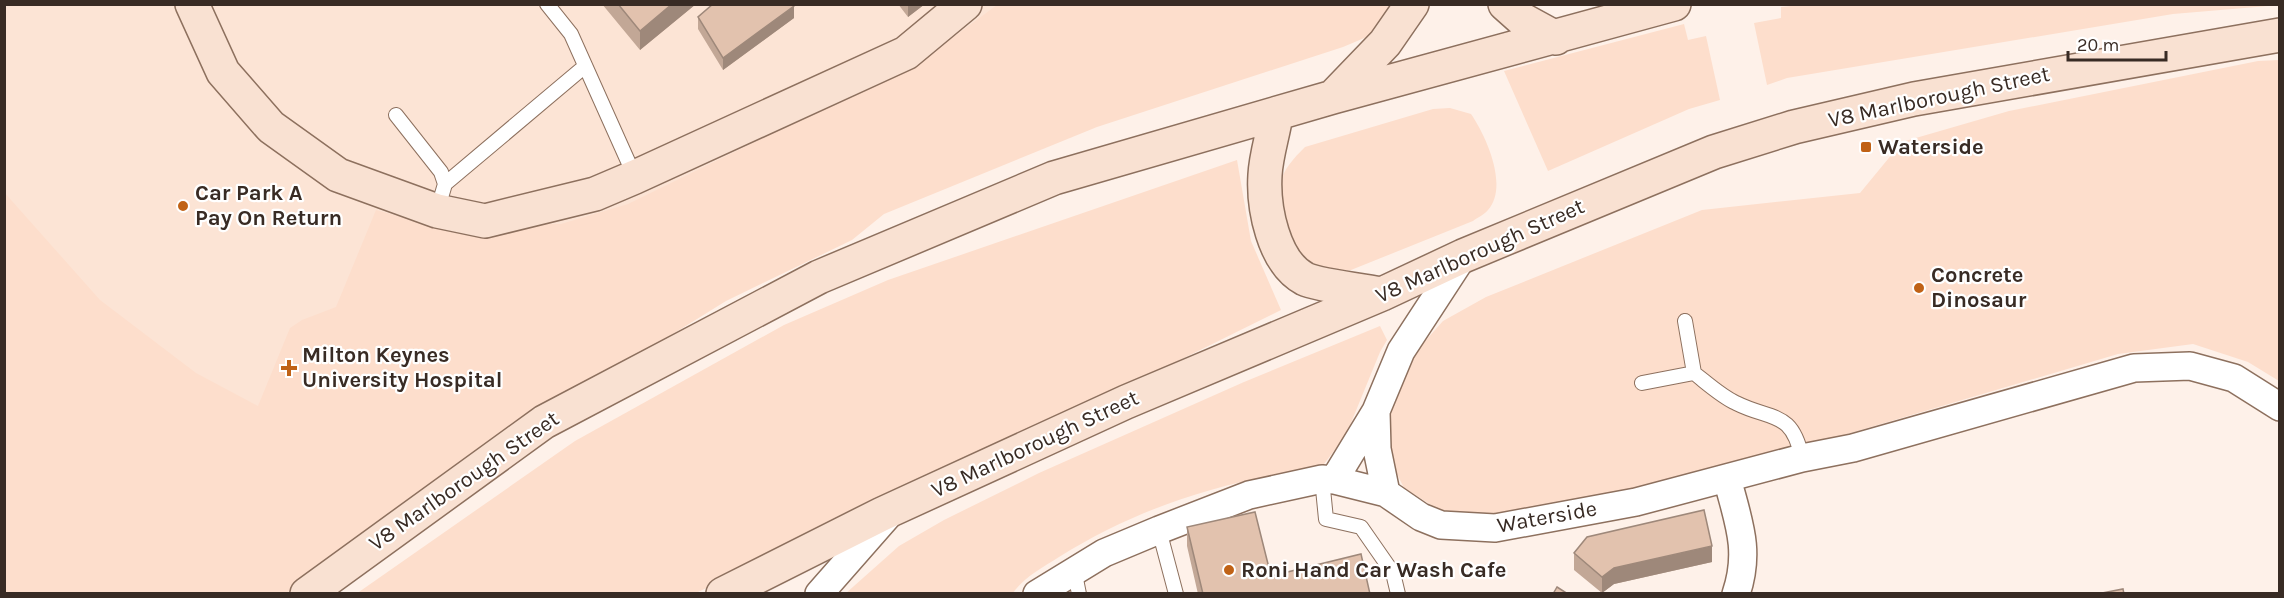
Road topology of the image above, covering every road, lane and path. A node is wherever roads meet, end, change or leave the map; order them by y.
1 (192, 4) edge
2 (547, 4) edge
3 (965, 4) edge
4 (1412, 4) edge
5 (1505, 4) edge
6 (1674, 4) edge
7 (2280, 35) edge
8 (1556, 38) junction
9 (584, 67) junction
10 (1334, 97) junction
11 (396, 115) dead end
12 (1276, 115) junction
13 (635, 177) junction
14 (441, 197) junction
15 (1463, 256) junction
16 (1382, 294) junction
17 (1685, 321) dead end
18 (1694, 373) junction
19 (1642, 383) dead end
20 (2280, 407) edge
21 (1376, 411) junction
22 (1802, 458) junction
23 (1726, 478) junction
24 (1328, 479) junction
25 (1386, 493) junction
26 (893, 510) junction
27 (1160, 530) junction
28 (1077, 581) edge
29 (307, 594) edge
30 (723, 594) edge
31 (819, 594) edge
32 (1037, 594) edge
33 (1176, 594) edge
34 (1398, 594) edge
35 (1736, 594) edge

1 - 14 main road
2 - 9 lane
3 - 13 main road
4 - 10 main road
5 - 8 main road
6 - 8 main road, V8 Marlborough Street
7 - 15 main road, V8 Marlborough Street
8 - 10 main road, V8 Marlborough Street
9 - 13 lane
9 - 14 lane
10 - 12 main road, V8 Marlborough Street
11 - 14 lane
12 - 16 main road
12 - 29 main road, V8 Marlborough Street
13 - 14 main road
15 - 16 main road, V8 Marlborough Street
15 - 21 street
16 - 26 main road, V8 Marlborough Street
17 - 18 lane
18 - 19 lane
18 - 22 lane
20 - 22 street, Waterside
21 - 24 street
21 - 25 street
22 - 23 street, Waterside
23 - 25 street, Waterside
23 - 35 street
24 - 25 street, Waterside
24 - 27 street, Waterside
24 - 34 lane
26 - 30 main road, V8 Marlborough Street
26 - 31 street
27 - 28 street, Waterside
27 - 33 lane
28 - 32 street, Waterside

